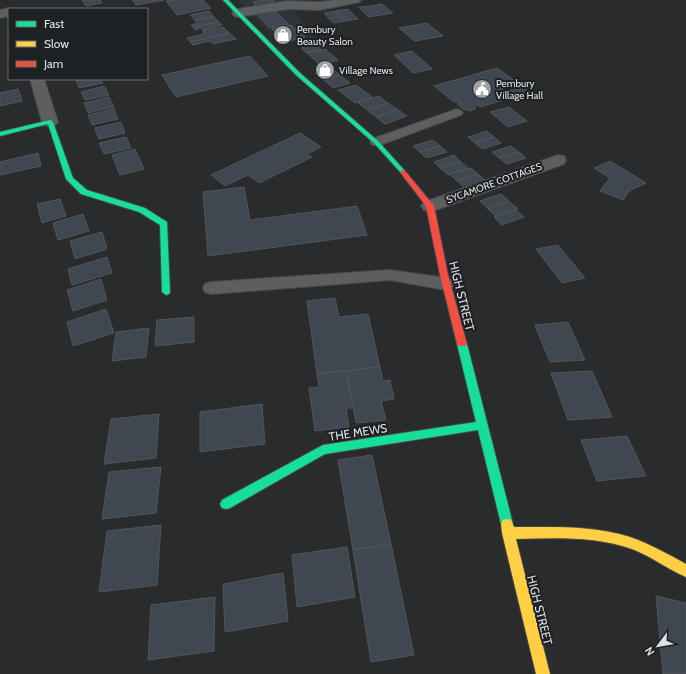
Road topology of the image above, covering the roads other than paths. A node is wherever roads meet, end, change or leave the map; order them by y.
1 (225, 0) edge
2 (355, 0) edge
3 (238, 13) junction
4 (37, 80) edge
5 (457, 113) dead end
6 (50, 122) junction
7 (0, 134) edge
8 (376, 142) junction
9 (558, 160) dead end
10 (430, 206) junction
11 (446, 284) junction
12 (211, 288) dead end
13 (166, 292) dead end
14 (483, 425) junction
15 (226, 504) dead end
16 (508, 533) junction
17 (686, 572) edge
18 (543, 674) edge

1 - 3 street, HIGH STREET
2 - 3 street
3 - 8 street, HIGH STREET
4 - 6 street
5 - 8 lane
6 - 7 street
6 - 13 street
8 - 10 street, HIGH STREET
9 - 10 street, SYCAMORE COTTAGES
10 - 11 street, HIGH STREET
11 - 12 lane
11 - 14 street, HIGH STREET
14 - 15 street, THE MEWS
14 - 16 street, HIGH STREET
16 - 17 street
16 - 18 street, HIGH STREET

